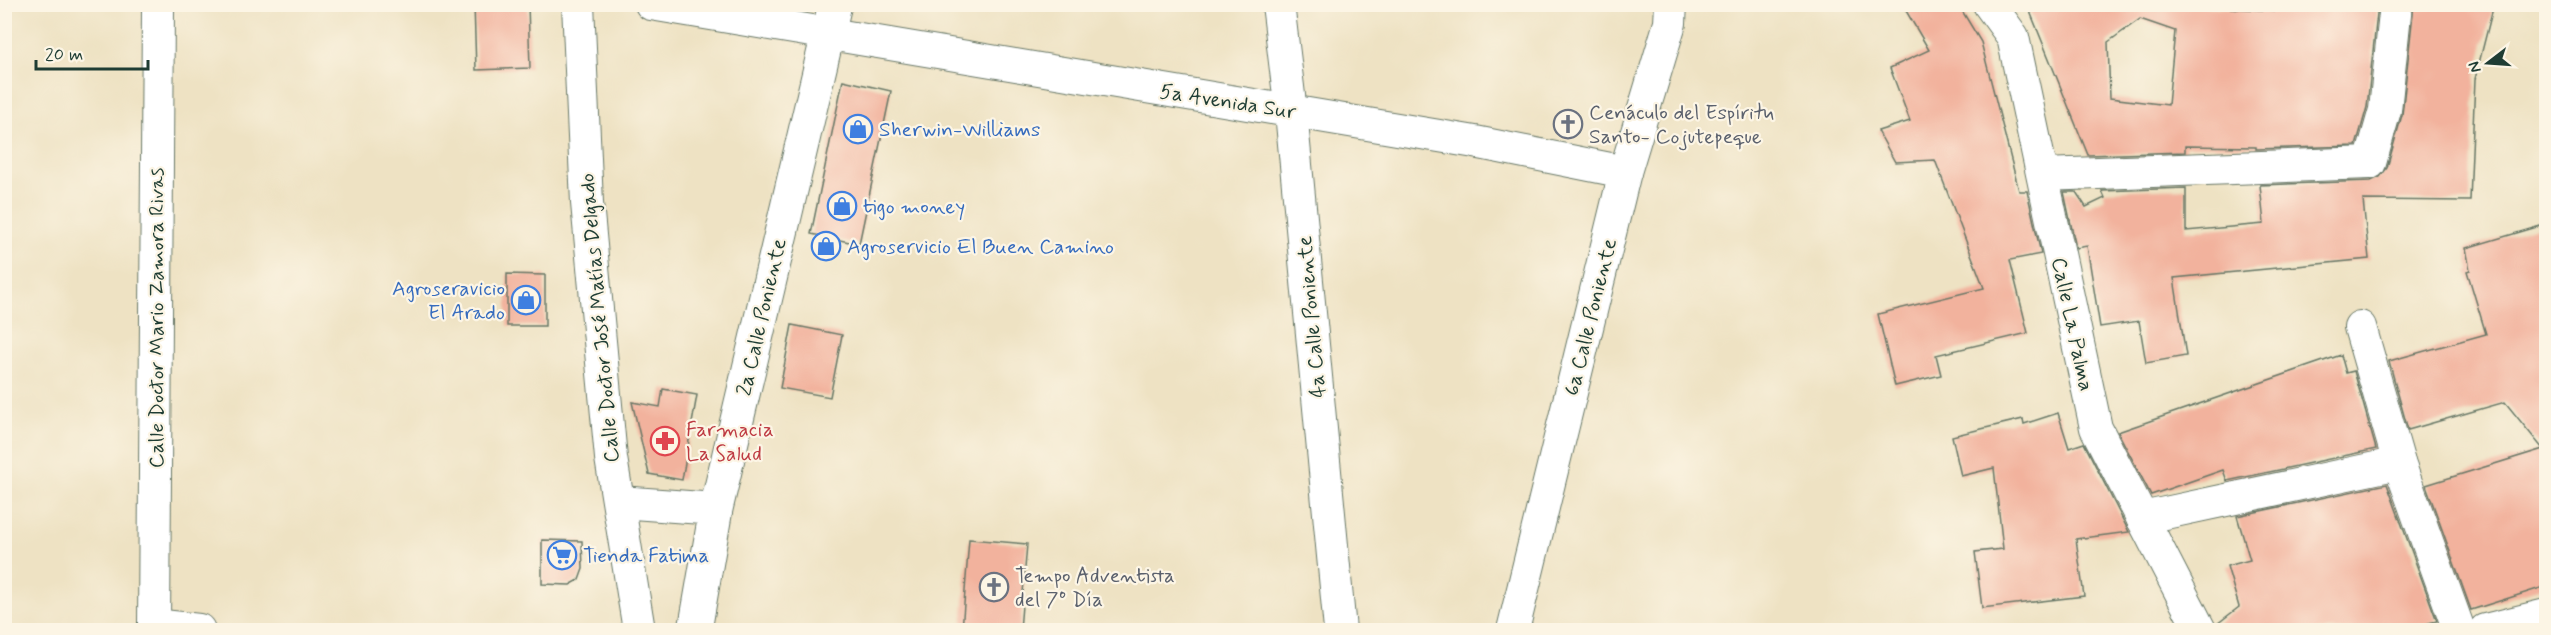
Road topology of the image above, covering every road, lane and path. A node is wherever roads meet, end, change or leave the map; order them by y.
1 (158, 4) edge
2 (578, 4) edge
3 (651, 4) edge
4 (1278, 4) edge
5 (1671, 4) edge
6 (1989, 4) edge
7 (2396, 4) edge
8 (832, 20) edge
9 (1292, 112) junction
10 (1625, 172) junction
11 (2044, 176) junction
12 (2360, 327) dead end
13 (2399, 464) junction
14 (619, 502) junction
15 (716, 509) junction
16 (2142, 518) junction
17 (2547, 615) edge
18 (154, 628) edge
19 (199, 630) edge
20 (639, 630) edge
21 (695, 630) edge
22 (1340, 630) edge
23 (1513, 630) edge
24 (2200, 630) edge
25 (2459, 630) edge
26 (2485, 630) edge

1 - 18 street, Calle Doctor Mario Zamora Rivas
2 - 14 street, Calle Doctor José Matías Delgado
3 - 8 street, 5a Avenida Sur
4 - 9 street, 4a Calle Poniente
5 - 10 street, 6a Calle Poniente
6 - 11 street, Calle La Palma
7 - 11 street
8 - 9 street, 5a Avenida Sur
8 - 15 street, 2a Calle Poniente
9 - 10 street, 5a Avenida Sur
9 - 22 street, 4a Calle Poniente
10 - 23 street, 6a Calle Poniente
11 - 16 street, Calle La Palma
12 - 13 street
13 - 16 street
13 - 25 street
14 - 15 street
14 - 20 street, Calle Doctor José Matías Delgado
15 - 21 street, 2a Calle Poniente
16 - 24 street, Calle La Palma
17 - 26 street
18 - 19 street

